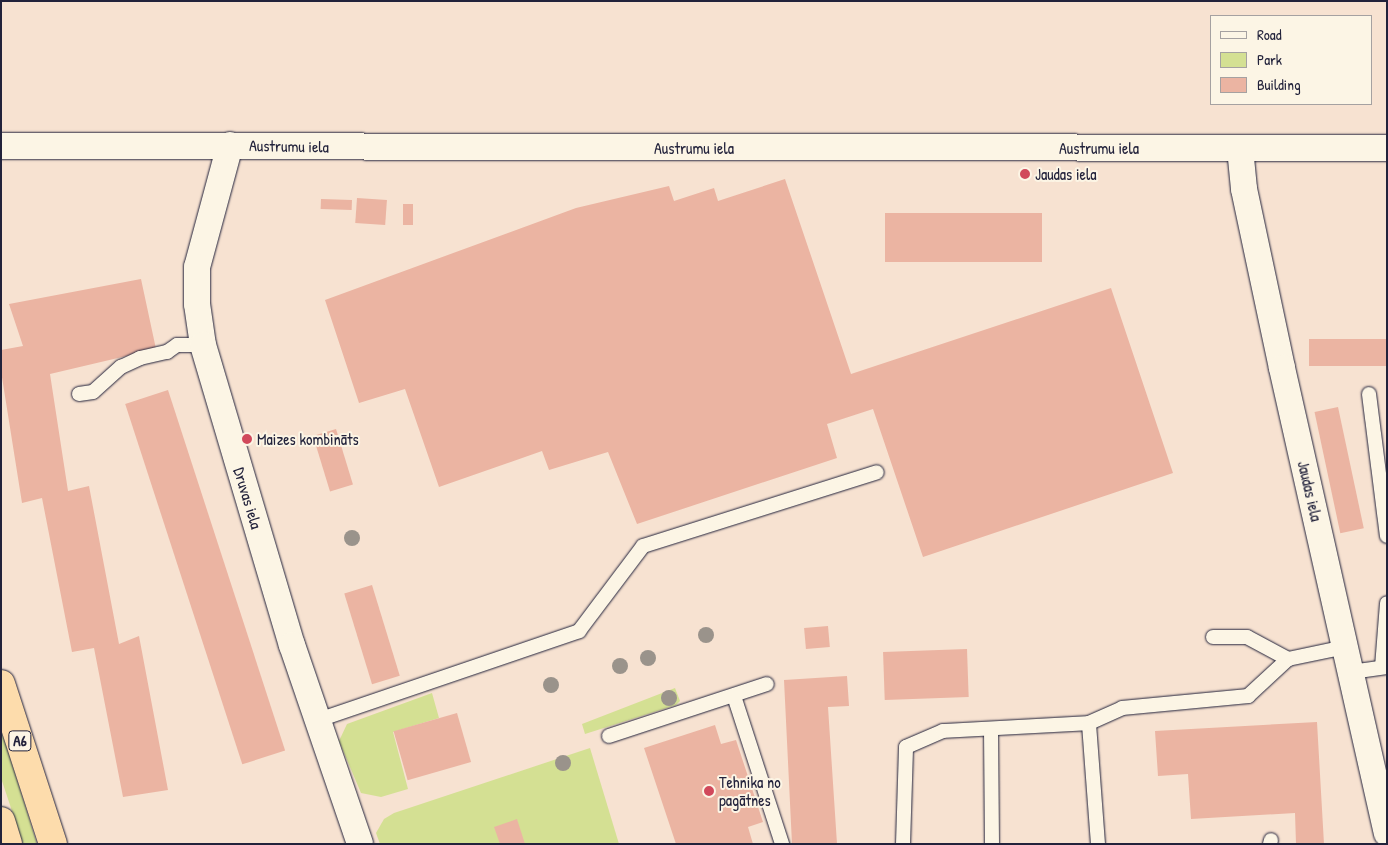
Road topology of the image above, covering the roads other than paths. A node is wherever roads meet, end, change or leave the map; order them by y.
1 (230, 145) junction
2 (1, 146) edge
3 (1240, 148) junction
4 (1387, 148) edge
5 (203, 345) junction
6 (79, 394) dead end
7 (1369, 394) dead end
8 (877, 472) dead end
9 (1387, 536) edge
10 (1387, 603) edge
11 (1213, 637) dead end
12 (1345, 647) junction
13 (1288, 659) junction
14 (1384, 667) edge
15 (1351, 672) junction
16 (1, 684) edge
17 (767, 684) dead end
18 (734, 696) junction
19 (318, 720) junction
20 (1089, 723) junction
21 (991, 729) junction
22 (609, 736) dead end
23 (1, 821) edge
24 (1387, 833) edge
25 (8, 844) edge
26 (53, 844) edge
27 (359, 844) edge
28 (782, 844) edge
29 (904, 844) edge
30 (992, 844) edge
31 (1098, 844) edge

1 - 2 street, Austrumu iela
1 - 3 street, Austrumu iela
1 - 5 street, Druvas iela
3 - 4 street, Austrumu iela
3 - 12 street, Jaudas iela
5 - 6 lane
5 - 19 street, Druvas iela
7 - 9 lane
8 - 19 lane
10 - 14 lane
11 - 13 lane
12 - 13 lane
12 - 15 street, Jaudas iela
13 - 20 lane
14 - 15 lane
15 - 24 street, Jaudas iela
16 - 26 highway, A6
17 - 18 lane
18 - 22 lane
18 - 28 lane
19 - 27 street, Druvas iela
20 - 21 lane
20 - 31 lane
21 - 29 lane
21 - 30 lane
23 - 25 highway

